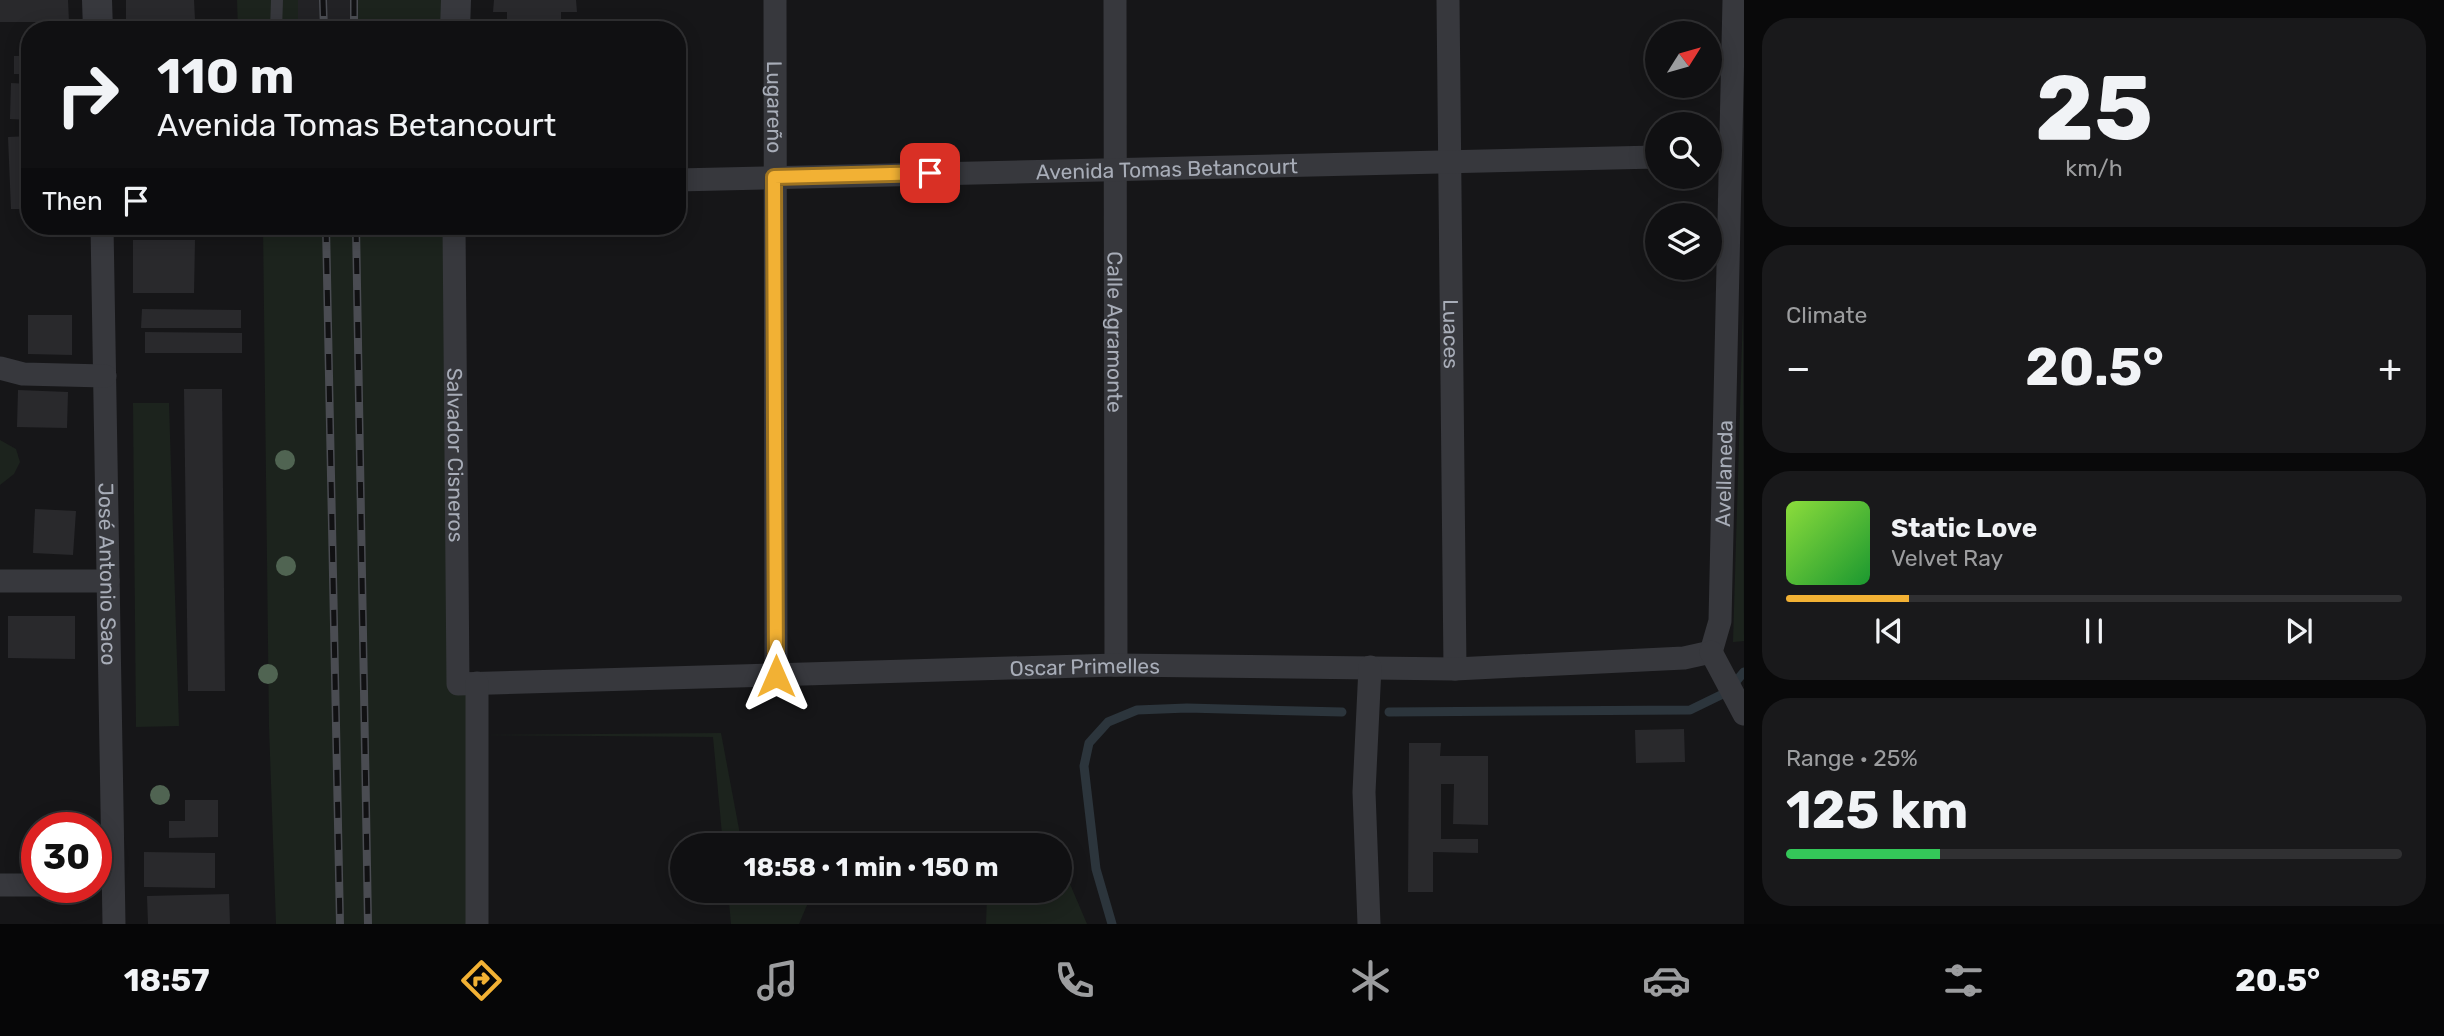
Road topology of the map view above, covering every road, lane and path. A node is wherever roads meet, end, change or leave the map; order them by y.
1 (97, 0) edge
2 (276, 0) edge
3 (456, 0) edge
4 (775, 0) edge
5 (1115, 0) edge
6 (1448, 0) edge
7 (1734, 0) edge
8 (98, 21) edge
9 (276, 21) edge
10 (455, 21) edge
11 (1728, 155) edge
12 (1645, 157) edge
13 (1449, 163) junction
14 (1113, 167) junction
15 (774, 177) junction
16 (686, 180) edge
17 (103, 235) edge
18 (454, 235) edge
19 (0, 368) edge
20 (105, 376) junction
21 (0, 581) edge
22 (108, 581) junction
23 (1711, 652) junction
24 (1116, 665) junction
25 (1370, 667) junction
26 (1455, 669) junction
27 (776, 676) junction
28 (467, 684) junction
29 (1742, 709) edge
30 (106, 812) edge
31 (0, 885) edge
32 (21, 886) edge
33 (109, 903) edge
34 (114, 924) edge
35 (477, 924) edge
36 (1369, 924) edge

1 - 8 street
2 - 9 lane
3 - 10 street
4 - 15 street, Lugareño
5 - 14 street, Calle Agramonte
6 - 13 street, Luaces
7 - 11 street, Avellaneda
11 - 23 street, Avellaneda
12 - 13 street, Avenida Tomas Betancourt
13 - 14 street, Avenida Tomas Betancourt
13 - 26 street, Luaces
14 - 15 street, Avenida Tomas Betancourt
14 - 24 street, Calle Agramonte
15 - 16 street, Avenida Tomas Betancourt
15 - 27 street, Lugareño
17 - 20 street, José Antonio Saco
18 - 28 street, Salvador Cisneros
19 - 20 street
20 - 22 street, José Antonio Saco
21 - 22 street
22 - 30 street, José Antonio Saco
23 - 26 street, Oscar Primelles
23 - 29 street
24 - 25 street, Oscar Primelles
24 - 27 street, Oscar Primelles
25 - 26 street, Oscar Primelles
25 - 36 street
27 - 28 street, Oscar Primelles
28 - 35 street, Salvador Cisneros
31 - 32 street
33 - 34 street, José Antonio Saco

